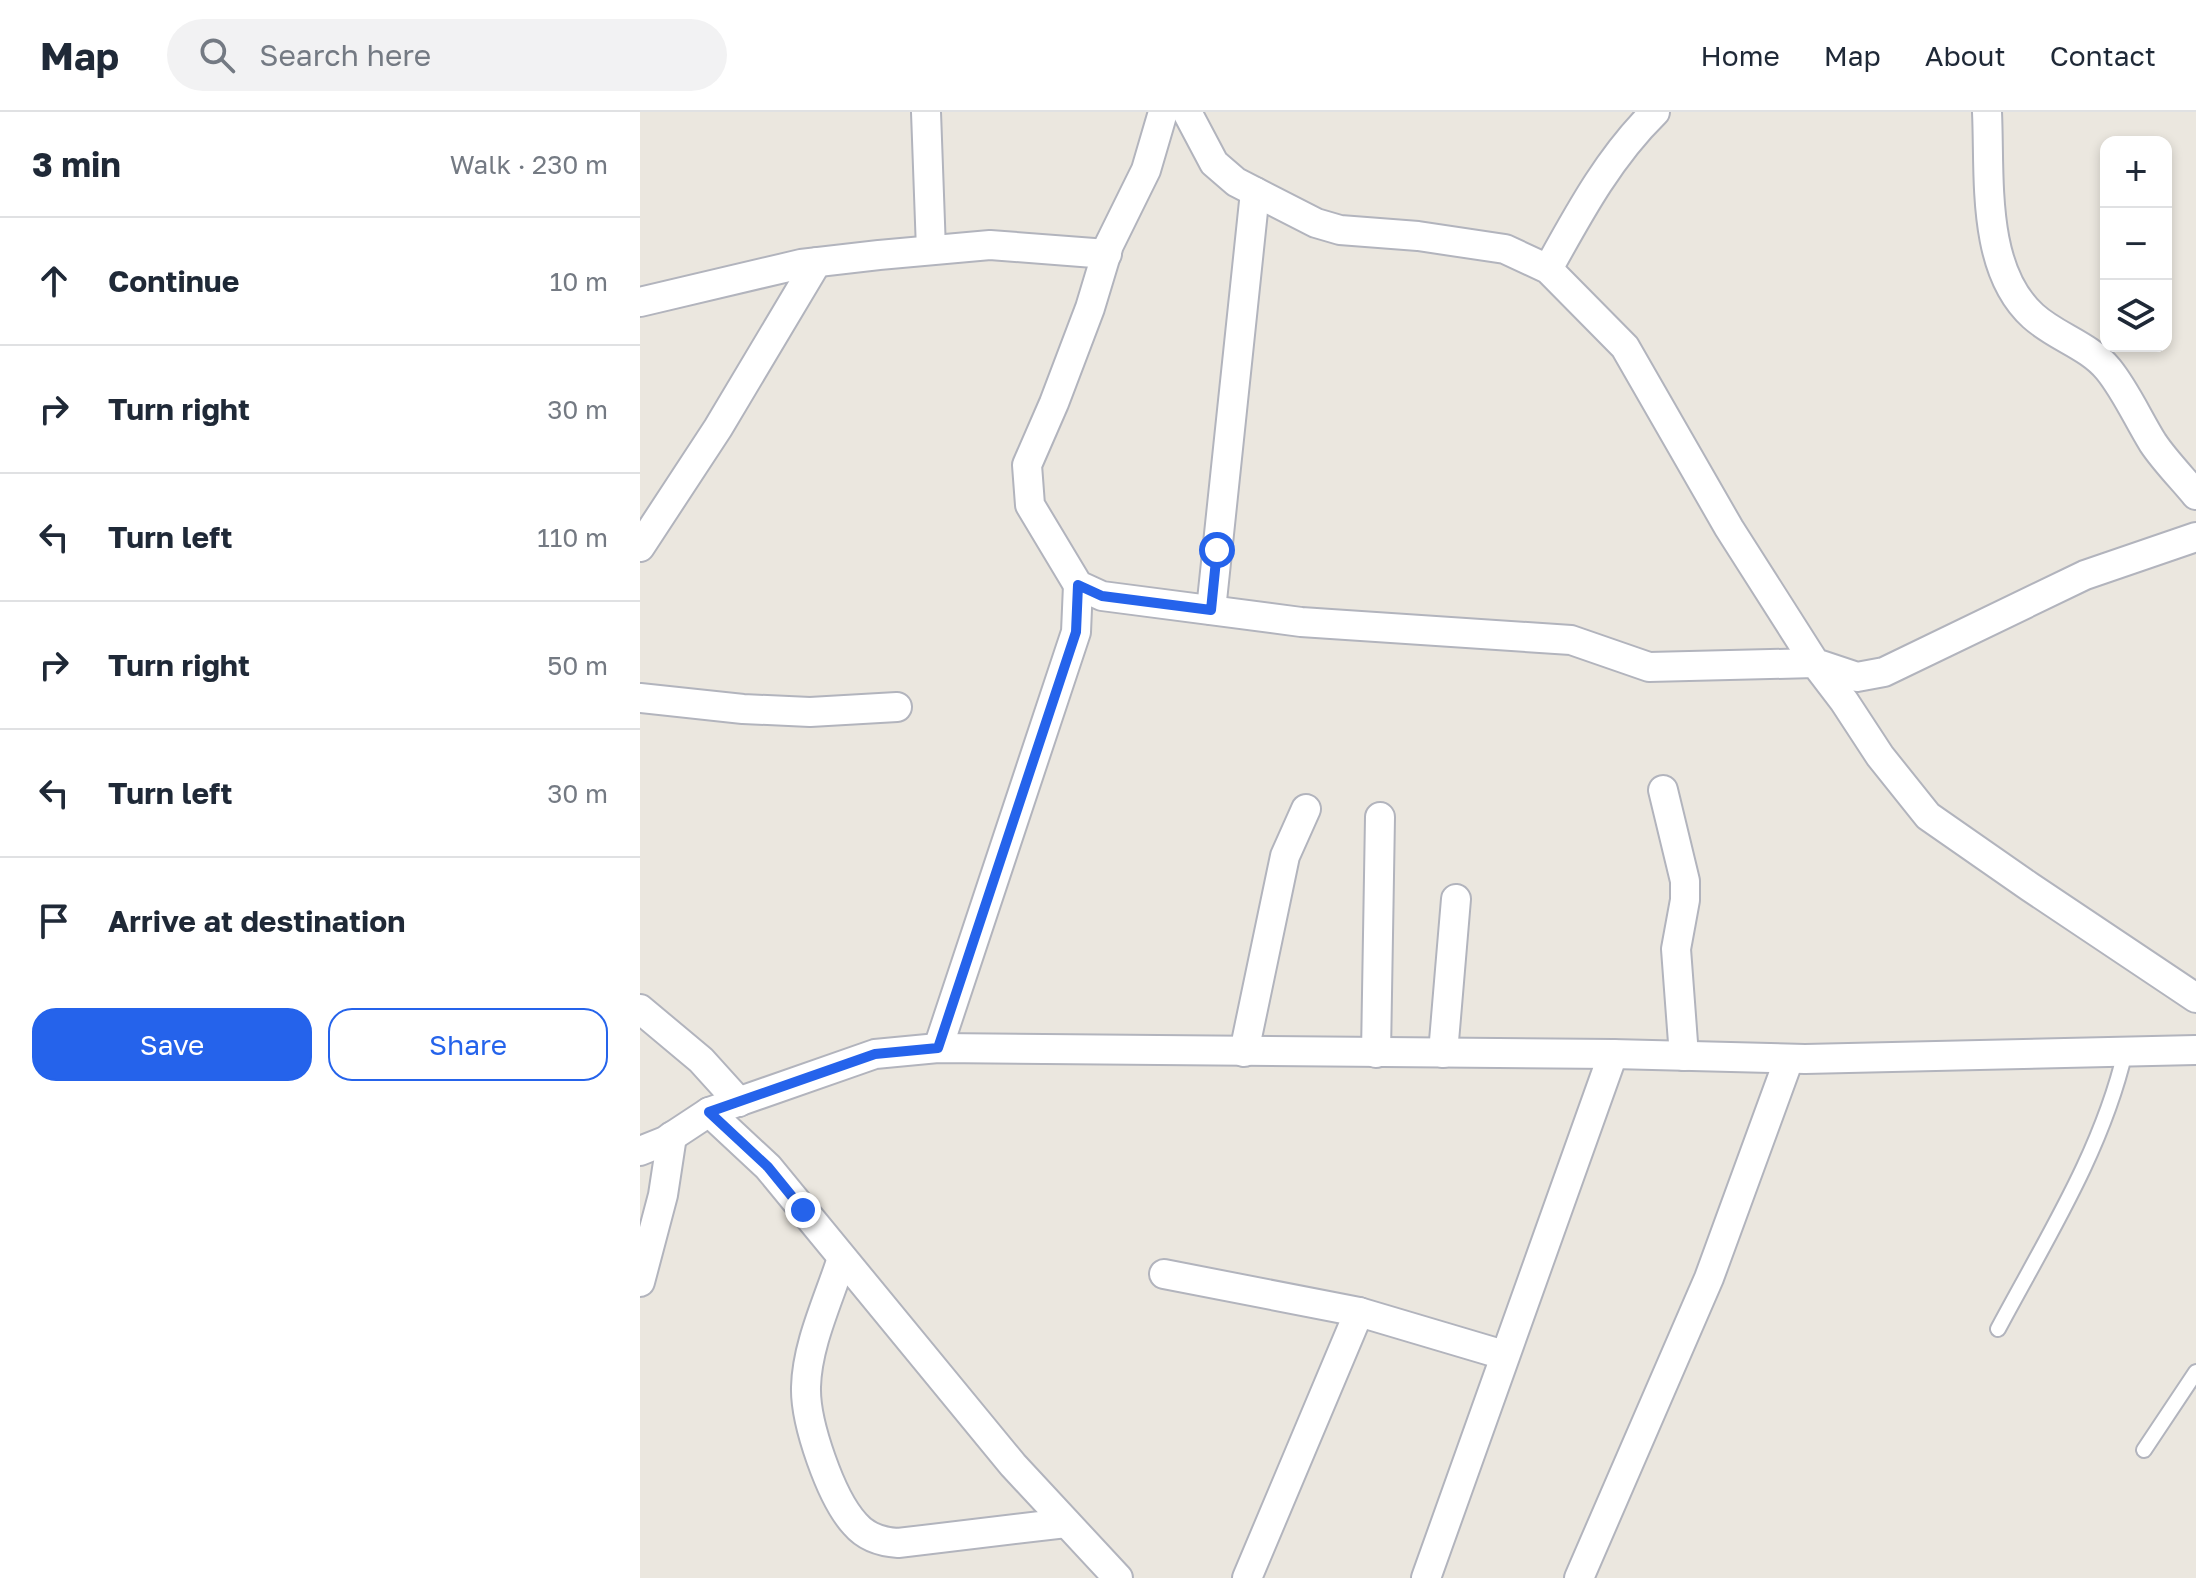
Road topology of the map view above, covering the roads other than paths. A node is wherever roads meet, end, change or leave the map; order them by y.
1 (926, 112) edge
2 (1163, 112) edge
3 (1187, 112) edge
4 (1655, 112) edge
5 (1987, 112) edge
6 (1255, 192) junction
7 (931, 250) junction
8 (1107, 254) junction
9 (817, 262) junction
10 (1548, 269) junction
11 (640, 302) edge
12 (2196, 495) edge
13 (2196, 537) edge
14 (640, 547) edge
15 (1078, 585) junction
16 (1211, 610) junction
17 (1815, 663) junction
18 (640, 698) edge
19 (897, 707) dead end
20 (1663, 790) dead end
21 (1306, 809) dead end
22 (1380, 817) dead end
23 (1456, 899) dead end
24 (2196, 998) edge
25 (640, 1009) edge
26 (938, 1048) junction
27 (2196, 1050) edge
28 (1244, 1052) junction
29 (2125, 1052) junction
30 (1376, 1053) junction
31 (1443, 1053) junction
32 (1613, 1054) junction
33 (1684, 1056) junction
34 (1789, 1059) junction
35 (739, 1102) junction
36 (709, 1112) junction
37 (672, 1136) junction
38 (640, 1151) edge
39 (842, 1258) junction
40 (1164, 1274) dead end
41 (640, 1282) edge
42 (1359, 1312) junction
43 (1998, 1329) dead end
44 (1504, 1355) junction
45 (2196, 1372) edge
46 (2144, 1450) dead end
47 (1066, 1523) junction
48 (1118, 1578) edge
49 (1247, 1578) edge
50 (1426, 1578) edge
51 (1579, 1578) edge

1 - 7 street
2 - 8 street
3 - 6 street
4 - 10 street
5 - 12 street
6 - 10 street
6 - 16 street
7 - 8 street
7 - 9 street
8 - 15 street
9 - 11 street
9 - 14 street
10 - 17 street
13 - 17 street
15 - 16 street
15 - 26 street
16 - 17 street
17 - 24 street
18 - 19 street
20 - 33 street
21 - 28 street
22 - 30 street
23 - 31 street
25 - 35 street
26 - 28 street
26 - 35 street
27 - 29 street
28 - 30 street
29 - 34 street
29 - 43 lane
30 - 31 street
31 - 32 street
32 - 33 street
32 - 44 street
33 - 34 street
34 - 51 street
35 - 36 street
36 - 37 street
36 - 39 street
37 - 38 street
37 - 41 street
39 - 47 street
39 - 47 street
40 - 42 street
42 - 44 street
42 - 49 street
44 - 50 street
45 - 46 lane
47 - 48 street

